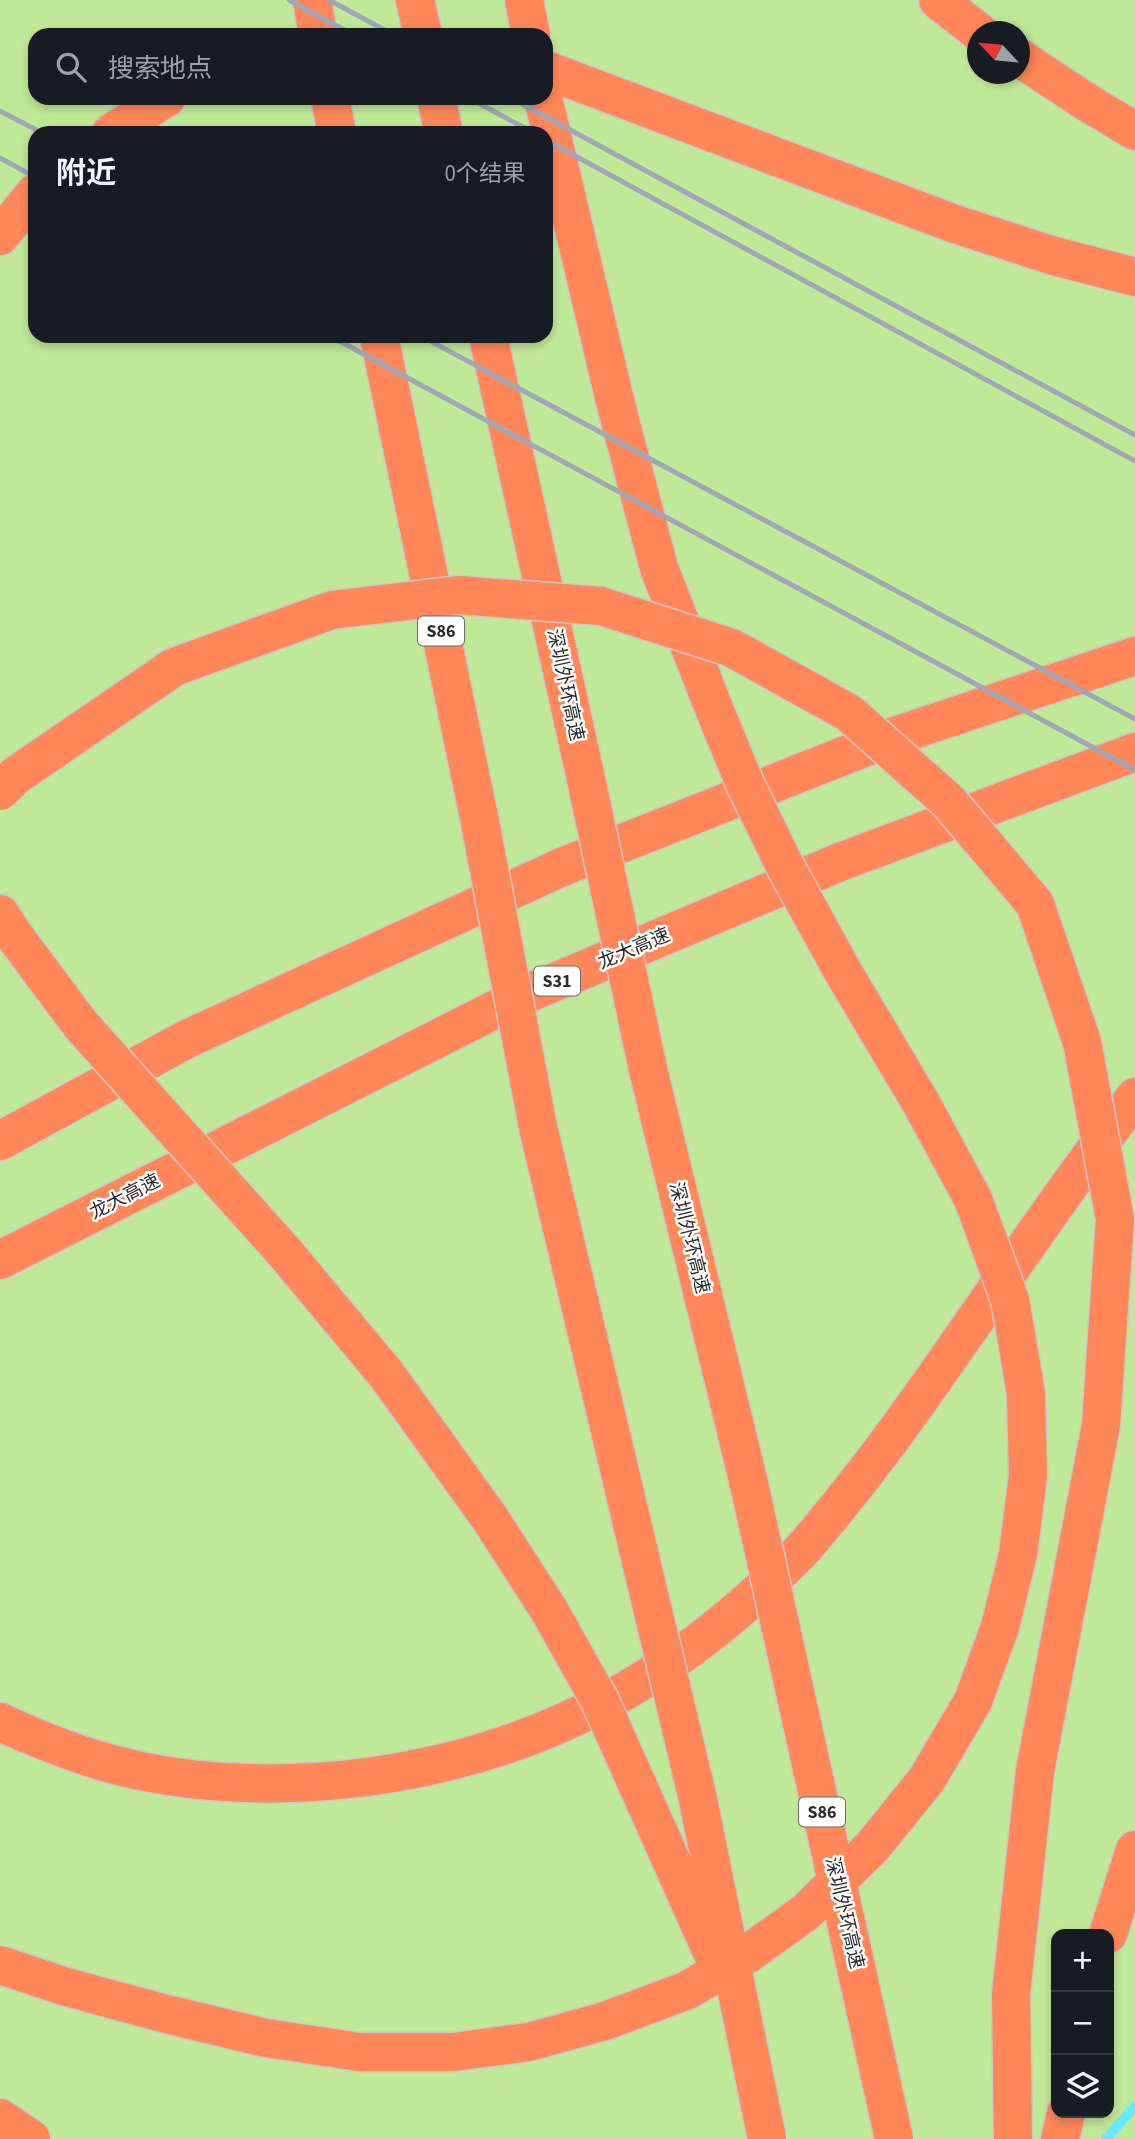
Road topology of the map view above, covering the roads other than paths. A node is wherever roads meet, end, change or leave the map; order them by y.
1 (312, 0) edge
2 (415, 0) edge
3 (524, 0) edge
4 (938, 0) edge
5 (967, 23) edge
6 (317, 28) edge
7 (421, 28) edge
8 (530, 28) edge
9 (1030, 65) edge
10 (553, 73) edge
11 (155, 105) edge
12 (545, 105) edge
13 (122, 126) edge
14 (549, 126) edge
15 (1135, 131) edge
16 (553, 143) edge
17 (28, 202) edge
18 (0, 236) edge
19 (1135, 277) edge
20 (380, 343) edge
21 (490, 343) edge
22 (1135, 656) edge
23 (1135, 752) edge
24 (0, 791) edge
25 (0, 914) edge
26 (1135, 1097) edge
27 (0, 1141) edge
28 (0, 1260) edge
29 (0, 1722) edge
30 (1135, 1850) edge
31 (1110, 1929) edge
32 (0, 1965) edge
33 (745, 2036) junction
34 (0, 2118) edge
35 (1065, 2118) edge
36 (31, 2139) edge
37 (767, 2139) edge
38 (894, 2139) edge
39 (1013, 2139) edge
40 (1060, 2139) edge

1 - 6 highway
2 - 7 highway
3 - 8 highway
4 - 5 highway
9 - 15 highway
10 - 19 highway
11 - 13 highway
12 - 14 highway, bridge
16 - 32 highway, bridge
17 - 18 highway
20 - 33 highway, S86, bridge
21 - 38 highway, 深圳外环高速 / S86, bridge
22 - 27 highway
23 - 28 highway, 龙大高速 / S31
24 - 39 highway, bridge
25 - 33 highway, bridge
26 - 29 highway
30 - 31 highway
33 - 37 highway, S86, bridge
34 - 36 highway
35 - 40 highway

